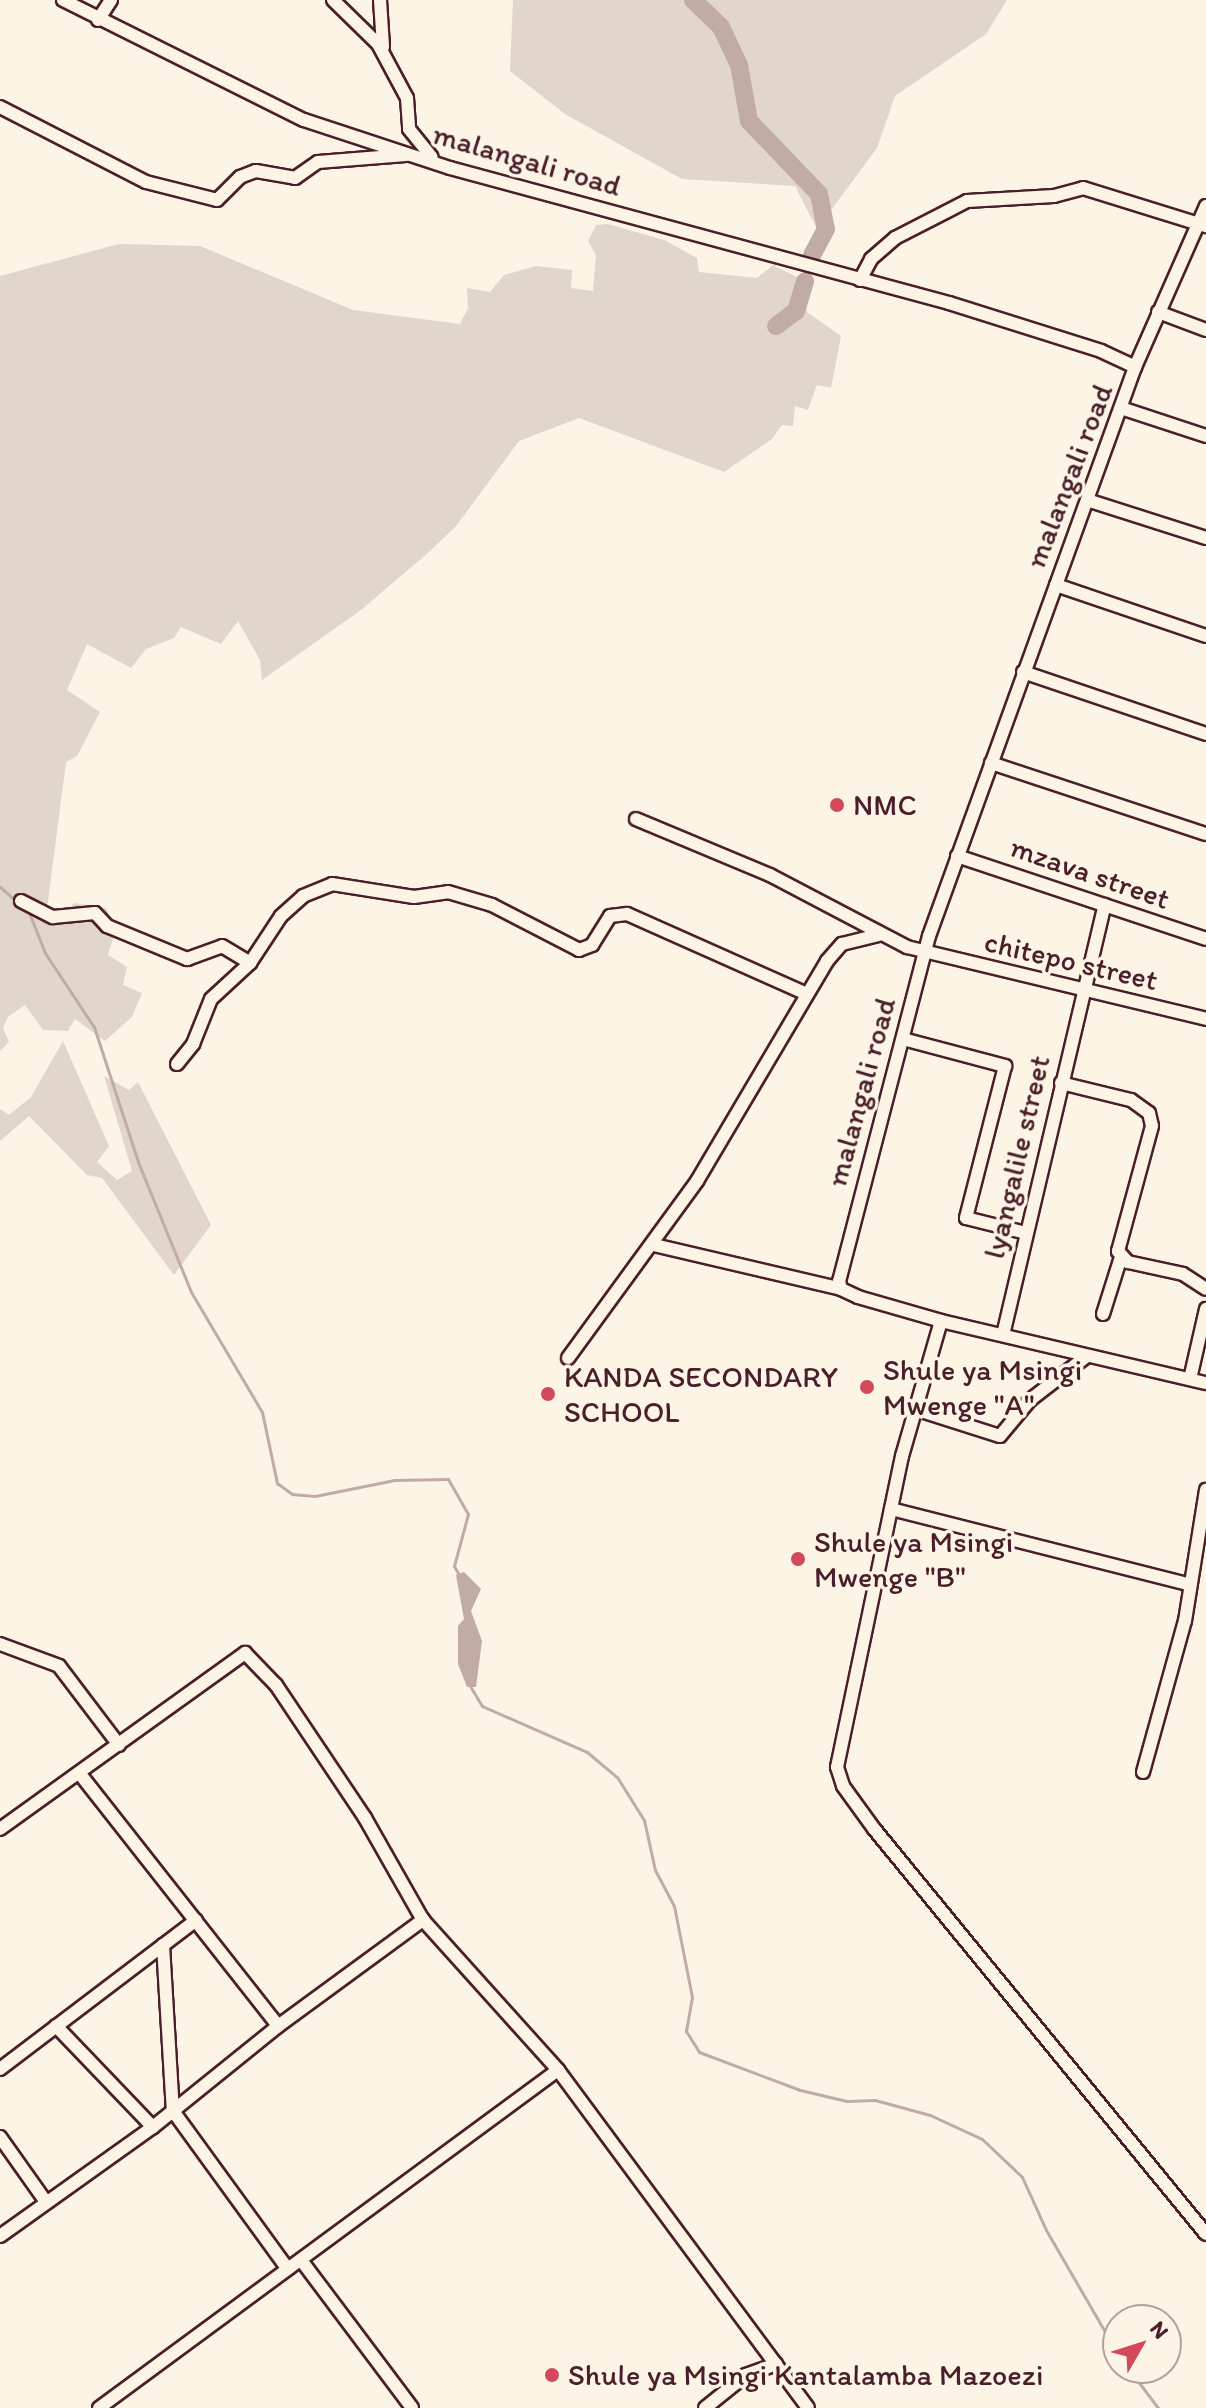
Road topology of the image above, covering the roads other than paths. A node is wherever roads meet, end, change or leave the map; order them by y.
1 (63, 0) edge
2 (111, 0) edge
3 (333, 0) edge
4 (380, 0) edge
5 (98, 20) junction
6 (385, 58) junction
7 (0, 107) edge
8 (413, 155) junction
9 (450, 168) junction
10 (1206, 206) edge
11 (1202, 224) edge
12 (860, 280) junction
13 (1158, 312) junction
14 (1206, 330) edge
15 (1135, 367) junction
16 (1124, 409) junction
17 (1206, 436) edge
18 (1087, 500) junction
19 (1206, 538) edge
20 (1056, 585) junction
21 (1206, 636) edge
22 (1023, 672) junction
23 (1206, 734) edge
24 (991, 763) junction
25 (636, 819) dead end
26 (1206, 834) edge
27 (957, 856) junction
28 (21, 901) dead end
29 (1105, 905) junction
30 (879, 935) junction
31 (1206, 939) edge
32 (925, 952) junction
33 (250, 963) junction
34 (1082, 991) junction
35 (807, 994) junction
36 (1206, 1019) edge
37 (903, 1039) junction
38 (177, 1064) dead end
39 (1061, 1083) junction
40 (1026, 1233) junction
41 (654, 1245) junction
42 (1121, 1257) junction
43 (841, 1289) junction
44 (1206, 1289) edge
45 (1206, 1309) edge
46 (1103, 1314) dead end
47 (941, 1321) junction
48 (1003, 1335) junction
49 (1087, 1356) junction
50 (568, 1358) dead end
51 (1190, 1379) junction
52 (1206, 1383) edge
53 (915, 1409) junction
54 (1206, 1490) edge
55 (891, 1509) junction
56 (1188, 1584) junction
57 (0, 1644) edge
58 (119, 1745) junction
59 (1143, 1772) dead end
60 (80, 1774) junction
61 (0, 1829) edge
62 (196, 1920) junction
63 (423, 1920) junction
64 (163, 1945) junction
65 (56, 2026) junction
66 (278, 2026) junction
67 (0, 2069) edge
68 (558, 2070) junction
69 (173, 2111) junction
70 (153, 2127) junction
71 (0, 2137) edge
72 (46, 2202) junction
73 (1206, 2234) edge
74 (0, 2236) edge
75 (301, 2260) junction
76 (288, 2269) junction
77 (764, 2349) junction
78 (776, 2364) junction
79 (746, 2375) junction
80 (106, 2406) edge
81 (412, 2408) edge
82 (705, 2408) edge
83 (808, 2408) edge

1 - 5 street, malangali road
2 - 5 street
3 - 6 street
4 - 6 street
5 - 8 street, malangali road
6 - 9 street
7 - 8 street
8 - 9 street, malangali road
9 - 12 street, malangali road
10 - 11 street
11 - 12 street
11 - 13 street
12 - 15 street, malangali road
13 - 14 street
13 - 15 street
15 - 16 street, malangali road
16 - 17 street
16 - 18 street, malangali road
18 - 19 street
18 - 20 street, malangali road
20 - 21 street
20 - 22 street, malangali road
22 - 23 street
22 - 24 street, malangali road
24 - 26 street
24 - 27 street, malangali road
25 - 30 street, chitepo street
27 - 29 street, mzava street
27 - 32 street, malangali road
28 - 33 street
29 - 31 street, mzava street
29 - 34 street, lyangalile street
30 - 32 street, chitepo street
30 - 35 street
32 - 34 street, chitepo street
32 - 37 street, malangali road
33 - 35 street
33 - 38 street
34 - 36 street, chitepo street
34 - 39 street, lyangalile street
35 - 41 street
37 - 40 street
37 - 43 street, malangali road
39 - 40 street, lyangalile street
39 - 42 street
40 - 48 street, lyangalile street
41 - 43 street
41 - 50 street
42 - 44 street
42 - 46 street
43 - 47 street
45 - 51 street
47 - 48 street
47 - 53 street
48 - 49 street
49 - 51 street
49 - 53 street
51 - 52 street
53 - 55 street
54 - 56 street
55 - 56 street
55 - 73 street
56 - 59 street
57 - 58 street
58 - 60 street
58 - 63 street
60 - 61 street
60 - 62 street
62 - 64 street
62 - 66 street
63 - 66 street
63 - 68 street
64 - 65 street
64 - 69 street
65 - 67 street
65 - 70 street
66 - 69 street
68 - 75 street
68 - 77 street
69 - 70 street
69 - 76 street
70 - 72 street
71 - 72 street
72 - 74 street
75 - 76 street
75 - 81 street
76 - 80 street
77 - 78 street
77 - 79 street
78 - 79 street
78 - 83 street
79 - 82 street

